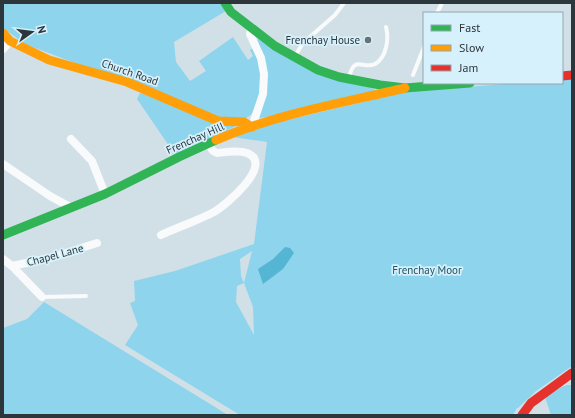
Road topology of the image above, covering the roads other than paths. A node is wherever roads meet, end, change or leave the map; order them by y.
1 (225, 3) edge
2 (344, 3) edge
3 (442, 3) edge
4 (438, 12) edge
5 (386, 26) dead end
6 (251, 29) junction
7 (3, 33) edge
8 (10, 41) junction
9 (3, 49) edge
10 (423, 50) edge
11 (294, 58) junction
12 (413, 75) dead end
13 (348, 79) junction
14 (455, 84) edge
15 (405, 88) junction
16 (252, 127) junction
17 (71, 139) dead end
18 (208, 144) junction
19 (3, 164) edge
20 (105, 194) junction
21 (70, 207) junction
22 (4, 234) edge
23 (161, 235) dead end
24 (97, 243) dead end
25 (3, 259) edge
26 (12, 266) junction
27 (86, 296) dead end
28 (42, 297) joint
29 (572, 373) edge
30 (522, 415) edge

1 - 6 street
2 - 11 lane
3 - 4 lane
5 - 13 lane
6 - 11 street
6 - 16 street
7 - 8 street, Church Road
8 - 9 street
8 - 16 street, Church Road
10 - 12 lane
11 - 13 street
13 - 15 street
14 - 15 street
15 - 16 street, Frenchay Hill
16 - 18 street, Frenchay Hill
17 - 20 street
18 - 20 street, Frenchay Hill
18 - 23 street
19 - 21 street
20 - 21 street, Frenchay Hill
21 - 22 street, Frenchay Hill
24 - 26 street, Chapel Lane
25 - 26 street, Chapel Lane
26 - 28 street, Chapel Lane
27 - 28 lane
29 - 30 street

